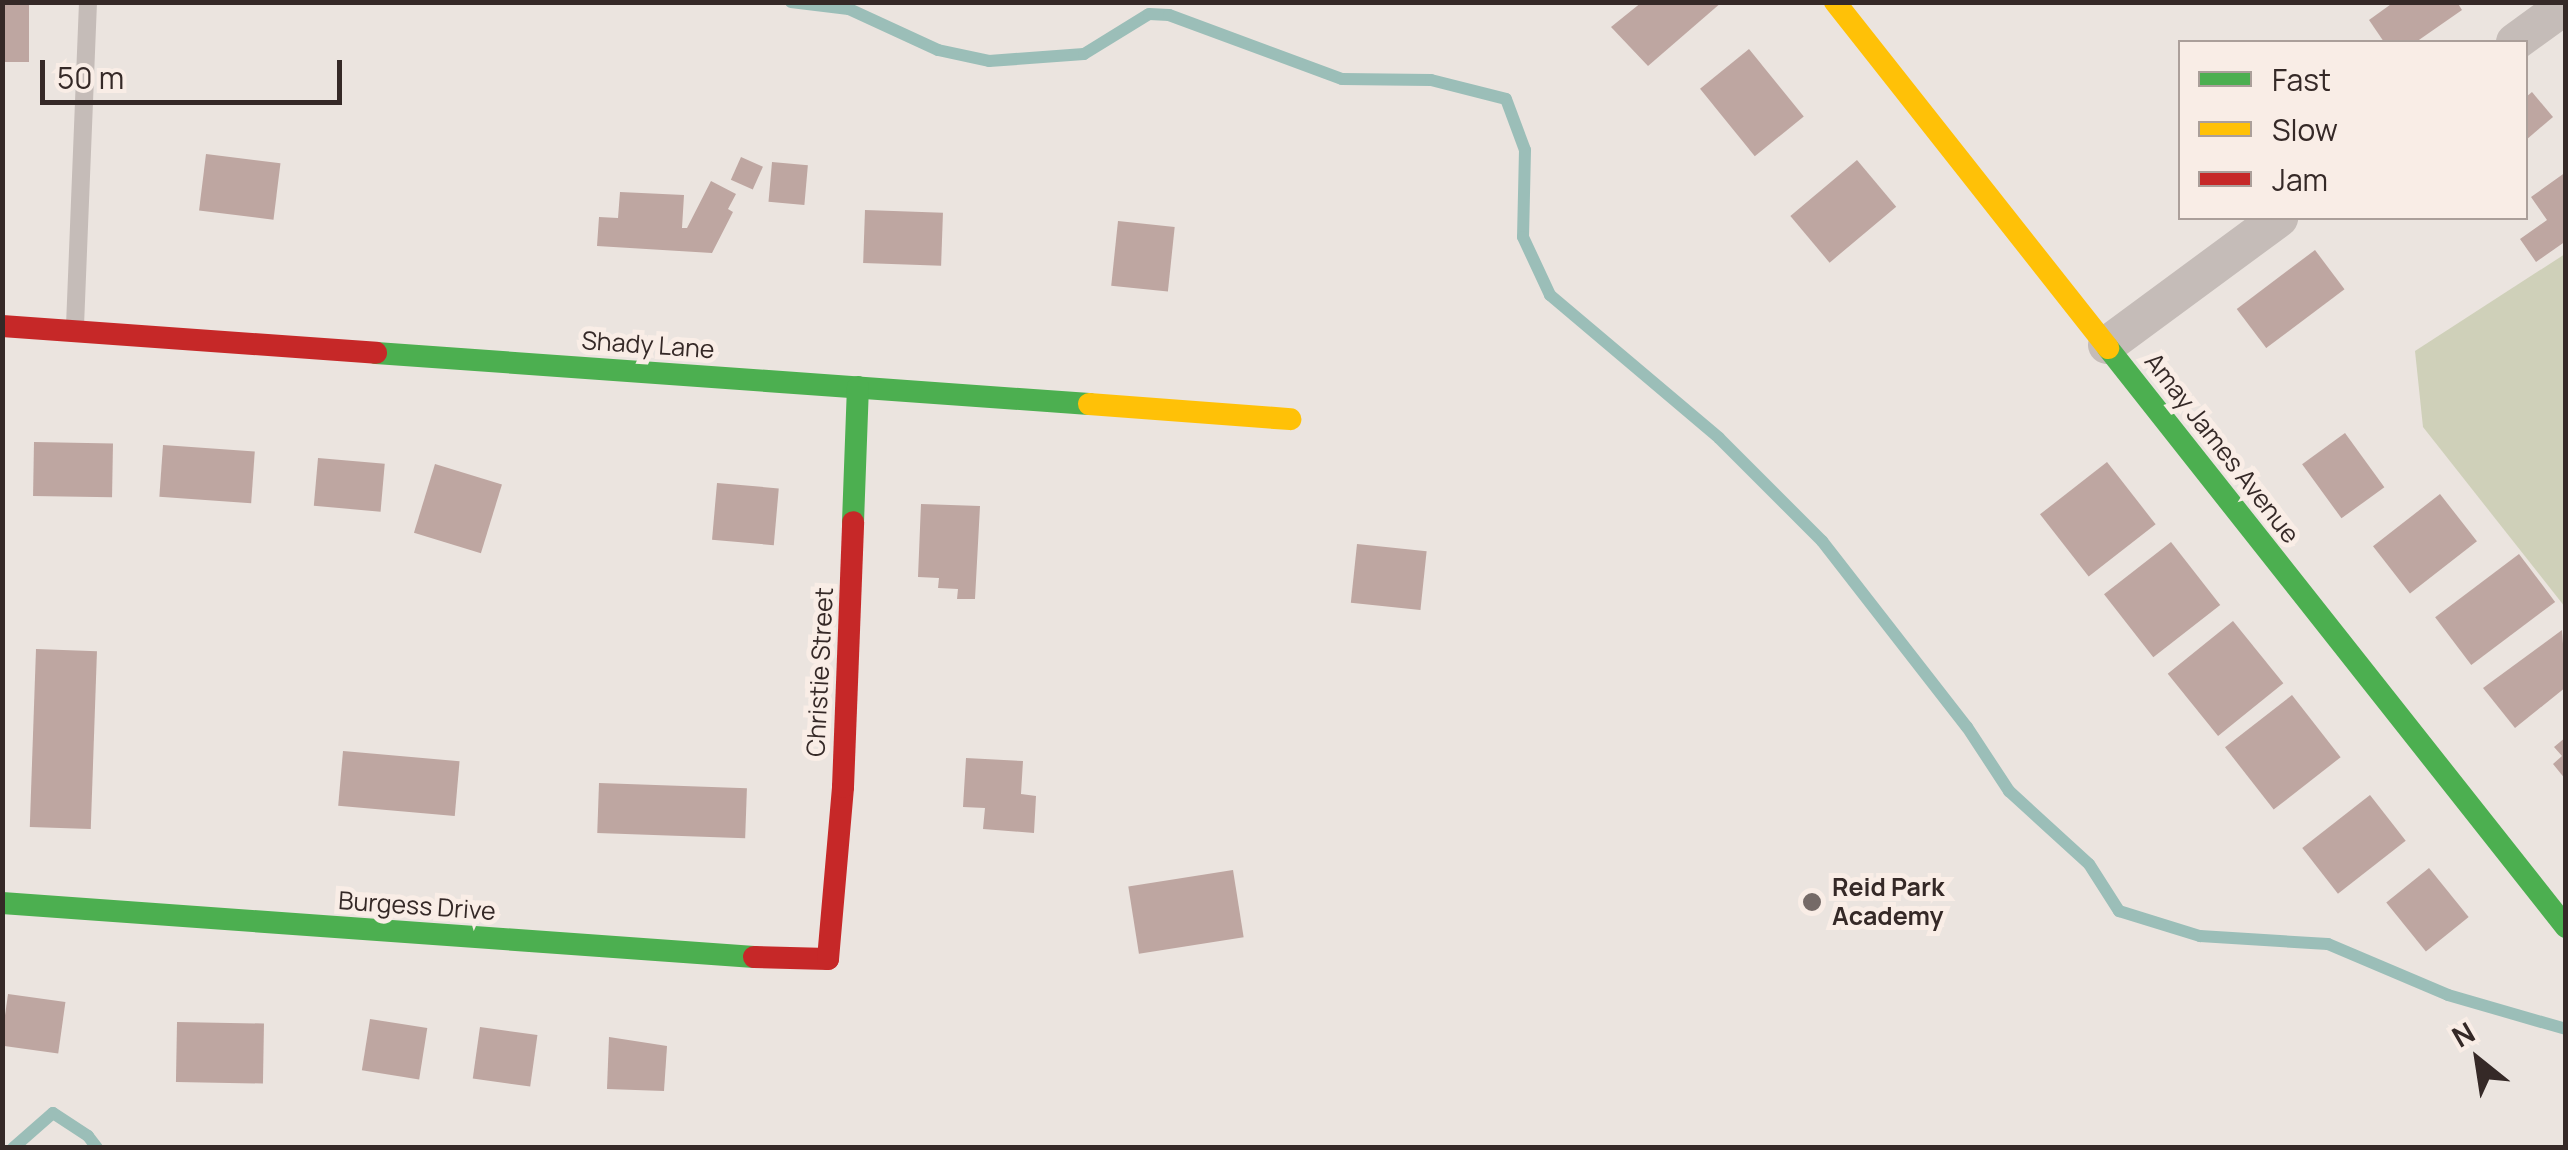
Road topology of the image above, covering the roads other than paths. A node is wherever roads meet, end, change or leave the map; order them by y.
1 (88, 2) edge
2 (1835, 2) edge
3 (2566, 5) edge
4 (2518, 40) edge
5 (2277, 220) edge
6 (2, 326) edge
7 (75, 332) junction
8 (2107, 346) junction
9 (858, 387) junction
10 (1290, 419) dead end
11 (2, 902) edge
12 (2566, 928) edge
13 (828, 959) joint

1 - 7 lane
2 - 8 street, Amay James Avenue
3 - 4 street
5 - 8 street
6 - 7 street, Shady Lane
7 - 9 street, Shady Lane
8 - 12 street, Amay James Avenue
9 - 10 street, Shady Lane
9 - 13 street, Christie Street
11 - 13 street, Burgess Drive

